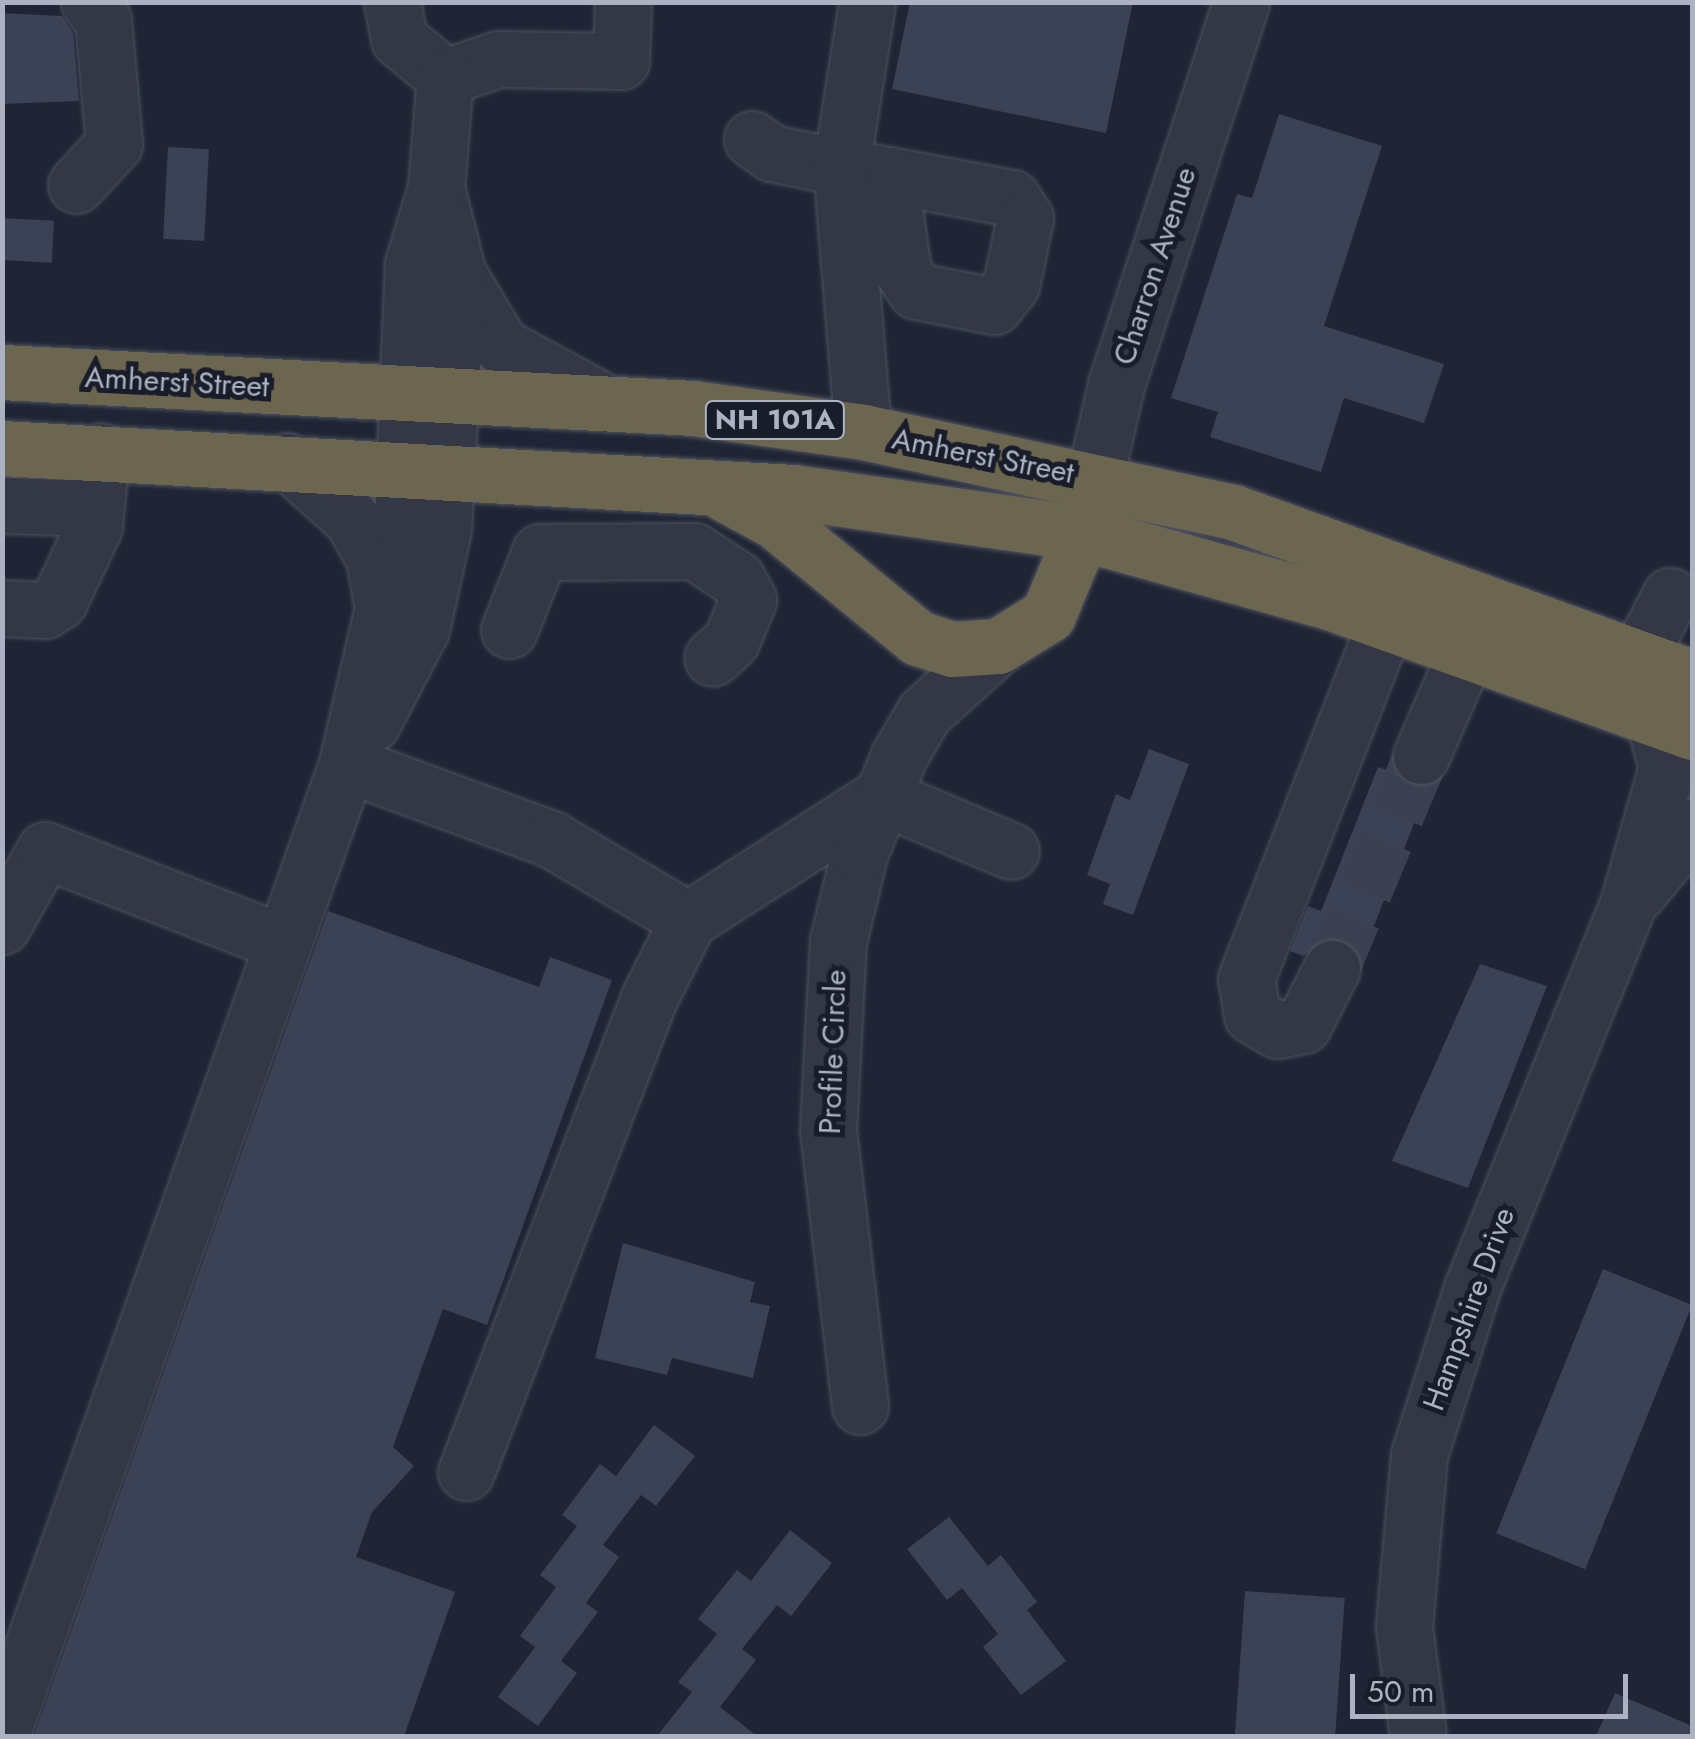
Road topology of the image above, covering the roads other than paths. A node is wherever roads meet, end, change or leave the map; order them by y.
1 (90, 2) edge
2 (392, 2) edge
3 (622, 2) edge
4 (867, 2) edge
5 (1241, 2) edge
6 (446, 77) junction
7 (752, 139) dead end
8 (865, 171) junction
9 (76, 185) dead end
10 (436, 188) junction
11 (456, 271) junction
12 (2, 372) edge
13 (430, 397) junction
14 (608, 404) junction
15 (863, 432) junction
16 (2, 448) edge
17 (101, 451) junction
18 (286, 460) junction
19 (428, 470) junction
20 (1094, 478) junction
21 (698, 484) junction
22 (2, 505) edge
23 (95, 508) junction
24 (1082, 533) junction
25 (1670, 596) dead end
26 (382, 598) junction
27 (2, 608) edge
28 (1386, 622) junction
29 (508, 630) dead end
30 (918, 638) junction
31 (998, 646) junction
32 (1467, 650) junction
33 (712, 658) dead end
34 (1638, 658) junction
35 (1692, 678) edge
36 (924, 713) junction
37 (1673, 724) edge
38 (1421, 756) tunnel mouth
39 (347, 764) junction
40 (880, 796) junction
41 (1692, 827) edge
42 (1011, 851) dead end
43 (1629, 901) junction
44 (688, 920) junction
45 (2, 926) edge
46 (282, 942) junction
47 (1332, 968) tunnel mouth
48 (860, 1406) dead end
49 (466, 1472) dead end
50 (2, 1733) edge
51 (1418, 1736) edge

1 - 9 street
2 - 6 street
3 - 6 street
4 - 8 street
5 - 20 street, Charron Avenue
6 - 10 street
7 - 8 street
8 - 15 street
10 - 11 street
10 - 13 street
11 - 13 street
11 - 14 street
12 - 13 highway, Amherst Street / NH 101A
13 - 14 highway, Amherst Street / NH 101A
13 - 19 street
14 - 15 highway, Amherst Street / NH 101A
15 - 20 highway, Amherst Street / NH 101A
16 - 17 highway, Amherst Street / NH 101A
17 - 18 highway, Amherst Street / NH 101A
17 - 23 street
18 - 19 highway, Amherst Street / NH 101A
18 - 26 street
19 - 21 highway, Amherst Street / NH 101A
19 - 26 street
19 - 39 street
20 - 24 street, Charron Avenue
20 - 34 highway, Amherst Street / NH 101A
21 - 24 highway, Amherst Street / NH 101A
21 - 30 highway
22 - 23 street
23 - 27 street
24 - 28 highway, Amherst Street / NH 101A
24 - 31 highway
25 - 34 street
26 - 39 street
28 - 32 highway, Amherst Street / NH 101A
28 - 47 street
29 - 33 street
30 - 31 highway
30 - 36 street
31 - 36 street, Profile Circle
32 - 37 highway, Amherst Street / NH 101A
32 - 38 street
34 - 35 highway, Amherst Street / NH 101A
36 - 40 street, Profile Circle
37 - 43 street, Hampshire Drive
39 - 44 street
39 - 46 street
40 - 42 street
40 - 44 street
40 - 48 street, Profile Circle
41 - 43 street, Hampshire Drive
43 - 51 street, Hampshire Drive
44 - 49 street
45 - 46 street
46 - 50 street

